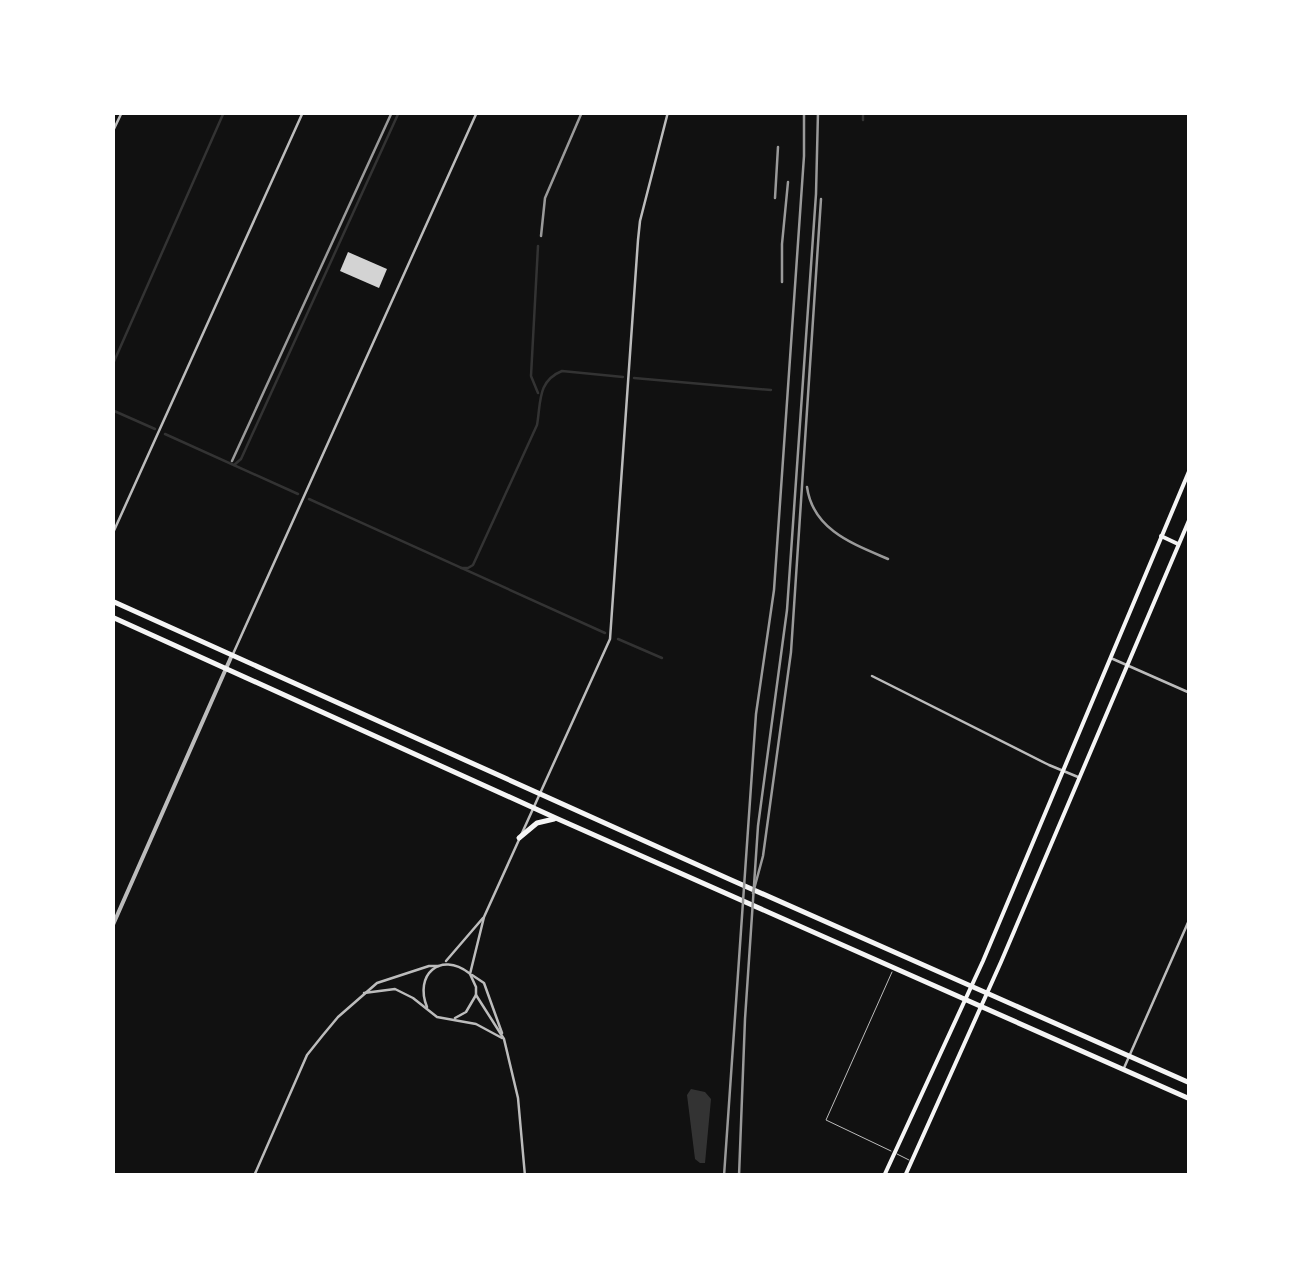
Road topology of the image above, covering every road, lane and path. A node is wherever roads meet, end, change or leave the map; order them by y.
1 (122, 112) edge
2 (303, 112) edge
3 (476, 112) edge
4 (668, 112) edge
5 (112, 133) edge
6 (1190, 469) edge
7 (1190, 518) edge
8 (112, 535) edge
9 (1161, 536) junction
10 (1178, 544) junction
11 (112, 600) edge
12 (112, 617) edge
13 (232, 655) junction
14 (1110, 657) junction
15 (1127, 665) junction
16 (226, 668) junction
17 (872, 676) dead end
18 (1190, 693) edge
19 (386, 725) junction
20 (380, 738) junction
21 (1061, 771) junction
22 (1080, 777) junction
23 (539, 794) junction
24 (533, 808) junction
25 (558, 819) junction
26 (519, 838) junction
27 (662, 849) junction
28 (656, 862) junction
29 (484, 917) junction
30 (1190, 918) edge
31 (112, 927) edge
32 (842, 930) junction
33 (836, 943) junction
34 (441, 965) junction
35 (894, 968) junction
36 (470, 974) junction
37 (972, 986) junction
38 (987, 992) junction
39 (363, 994) junction
40 (476, 995) junction
41 (965, 1000) junction
42 (981, 1007) junction
43 (428, 1010) junction
44 (449, 1019) junction
45 (504, 1039) junction
46 (1130, 1056) junction
47 (1123, 1070) junction
48 (1190, 1082) edge
49 (1190, 1099) edge
50 (894, 1153) junction
51 (912, 1161) junction
52 (254, 1176) edge
53 (525, 1176) edge
54 (884, 1176) edge
55 (905, 1176) edge

1 - 5 street
2 - 8 street
3 - 13 street
4 - 23 street
6 - 9 main road
7 - 10 main road
9 - 10 main road
9 - 14 main road
10 - 15 main road
11 - 13 main road
12 - 16 main road
13 - 16 street
13 - 19 main road
14 - 15 street
14 - 21 main road
15 - 18 street
15 - 22 main road
16 - 20 main road
16 - 31 street
17 - 21 street
19 - 20 main road
19 - 23 main road
20 - 24 main road
21 - 22 street
21 - 37 main road
22 - 38 main road
23 - 24 street
23 - 27 main road
24 - 25 main road
24 - 26 street
25 - 26 main road
25 - 28 main road
26 - 29 street
27 - 28 main road
27 - 32 main road
28 - 33 main road
29 - 34 street
29 - 36 street
30 - 46 street
32 - 33 main road
32 - 37 main road
33 - 35 main road
34 - 36 street
34 - 39 street
34 - 43 street
35 - 41 main road
35 - 50 lane
36 - 40 street
36 - 45 street
37 - 38 main road
37 - 41 main road
38 - 42 main road
38 - 46 main road
39 - 43 street
39 - 52 street
40 - 44 street
40 - 45 street
41 - 42 main road
41 - 50 main road
42 - 47 main road
42 - 51 main road
43 - 44 street
44 - 45 street
45 - 53 street
46 - 47 street
46 - 48 main road
47 - 49 main road
50 - 51 lane
50 - 54 main road
51 - 55 main road

